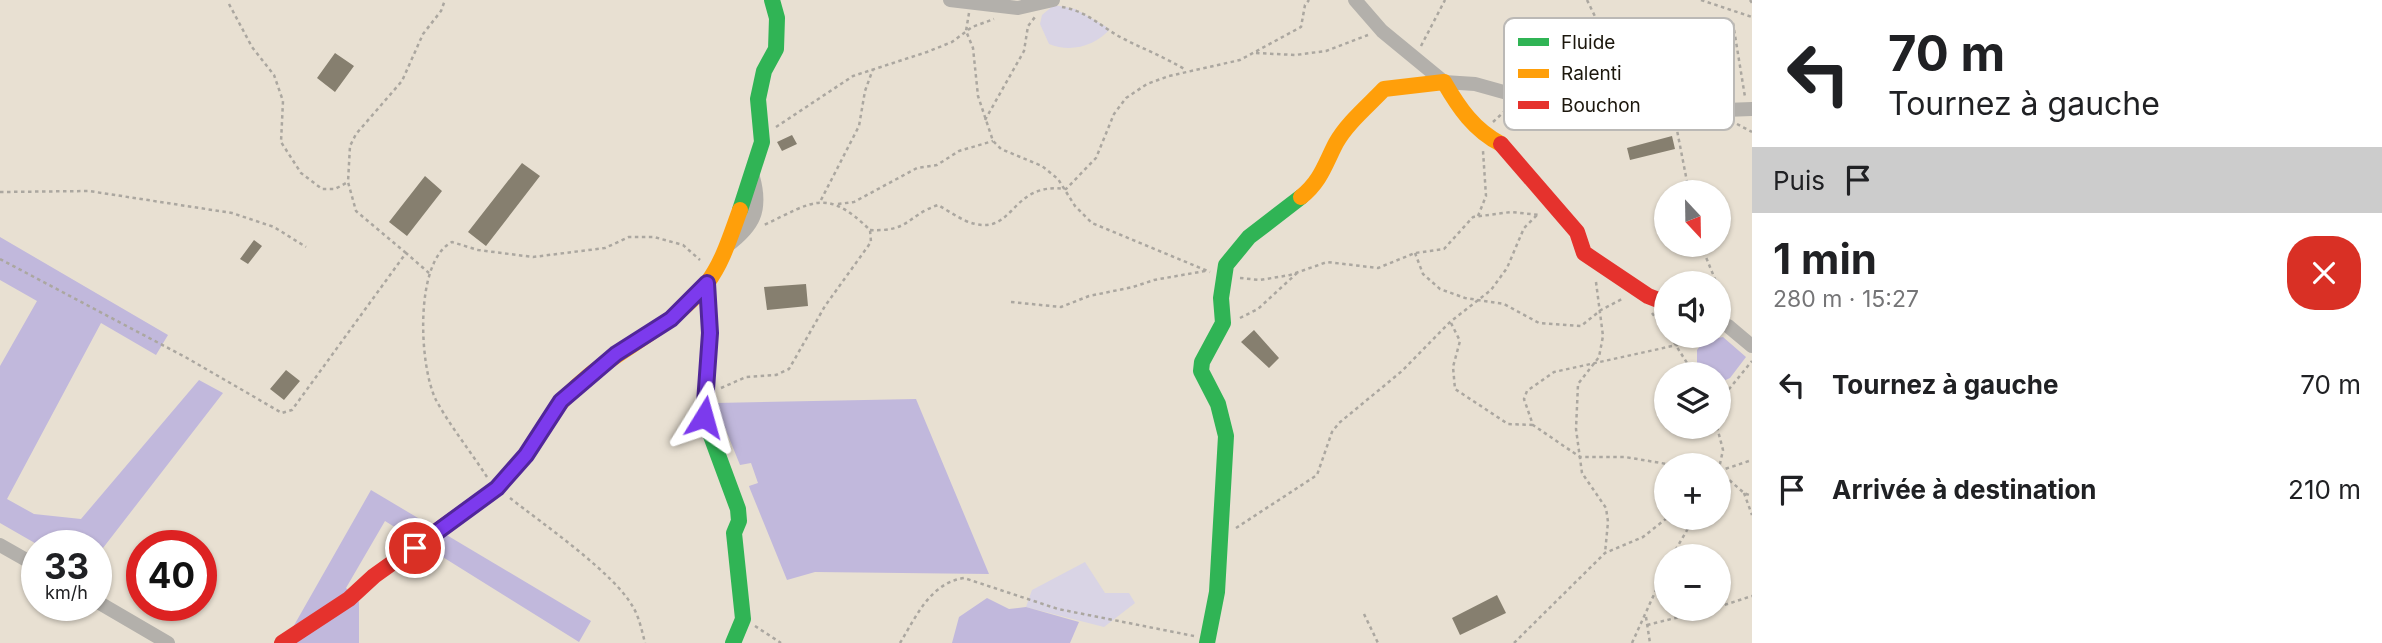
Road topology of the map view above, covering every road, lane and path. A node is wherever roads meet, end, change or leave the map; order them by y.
1 (445, 0) edge
2 (772, 0) edge
3 (950, 0) edge
4 (1301, 0) edge
5 (1310, 0) edge
6 (1354, 0) edge
7 (1701, 0) edge
8 (1590, 1) edge
9 (1049, 2) edge
10 (229, 4) dead end
11 (1305, 5) junction
12 (1018, 8) junction
13 (1752, 17) edge
14 (1598, 18) edge
15 (1734, 23) dead end
16 (1382, 31) junction
17 (966, 32) junction
18 (1252, 53) junction
19 (873, 69) junction
20 (1188, 71) junction
21 (1444, 82) junction
22 (1504, 92) edge
23 (1750, 109) edge
24 (985, 120) junction
25 (1676, 130) edge
26 (993, 141) junction
27 (762, 142) junction
28 (752, 174) junction
29 (1686, 180) edge
30 (348, 182) junction
31 (1066, 189) junction
32 (0, 192) edge
33 (1545, 198) junction
34 (821, 200) junction
35 (838, 204) junction
36 (1538, 215) junction
37 (1567, 222) junction
38 (870, 230) junction
39 (746, 232) junction
40 (306, 247) dead end
41 (726, 247) junction
42 (406, 253) junction
43 (1415, 253) junction
44 (0, 259) edge
45 (1206, 271) junction
46 (1298, 272) junction
47 (430, 274) junction
48 (1595, 275) dead end
49 (1224, 277) junction
50 (707, 283) junction
51 (1648, 296) junction
52 (1654, 298) edge
53 (1476, 300) junction
54 (1011, 302) dead end
55 (1601, 310) junction
56 (1450, 322) junction
57 (1223, 323) junction
58 (1731, 328) edge
59 (1752, 346) edge
60 (1664, 348) edge
61 (1752, 361) edge
62 (1595, 364) junction
63 (1731, 387) edge
64 (706, 398) junction
65 (1533, 425) junction
66 (1580, 457) junction
67 (1752, 460) edge
68 (1654, 462) edge
69 (1731, 468) edge
70 (1731, 482) edge
71 (497, 488) junction
72 (1744, 493) junction
73 (1752, 496) edge
74 (1752, 515) edge
75 (1654, 528) edge
76 (1219, 540) junction
77 (0, 545) edge
78 (1605, 553) junction
79 (21, 557) edge
80 (1752, 596) edge
81 (1654, 597) edge
82 (1731, 603) edge
83 (112, 610) edge
84 (1364, 614) dead end
85 (1646, 617) junction
86 (743, 619) junction
87 (1663, 621) edge
88 (1647, 625) junction
89 (1207, 641) edge
90 (168, 643) edge
91 (282, 643) edge
92 (645, 643) edge
93 (733, 643) edge
94 (781, 643) edge
95 (900, 643) edge
96 (1378, 643) edge
97 (1514, 643) edge
98 (1632, 643) edge
99 (1650, 643) edge

1 - 30 path
2 - 27 street
3 - 12 street
4 - 11 path
5 - 11 path
6 - 16 street
7 - 13 path
8 - 14 path
9 - 12 street
9 - 20 path
9 - 24 path
10 - 30 path
11 - 18 path
12 - 17 path
15 - 23 path
16 - 18 path
16 - 21 street
17 - 19 path
17 - 24 path
18 - 20 path
19 - 27 path
19 - 34 path
20 - 31 path
21 - 22 street
21 - 33 street
21 - 49 street
24 - 26 path
25 - 29 path
26 - 31 path
26 - 35 path
27 - 28 street
28 - 39 street
28 - 41 street
30 - 42 path
31 - 38 path
31 - 45 path
32 - 40 path
33 - 36 path
33 - 37 street
34 - 35 path
34 - 39 path
35 - 38 path
36 - 37 path
36 - 43 path
36 - 53 path
37 - 51 street
38 - 64 path
39 - 41 street
41 - 50 street
42 - 44 path
42 - 47 path
43 - 46 path
43 - 53 path
45 - 49 path
45 - 54 path
46 - 49 path
46 - 57 path
47 - 50 path
47 - 71 path
48 - 55 path
49 - 57 street
50 - 64 street
50 - 71 street
51 - 52 street
51 - 55 path
53 - 55 path
53 - 56 path
55 - 62 path
56 - 65 path
56 - 76 path
57 - 76 street
58 - 59 street
60 - 62 path
61 - 63 path
62 - 65 path
62 - 66 path
64 - 86 street
65 - 66 path
66 - 68 path
66 - 78 path
67 - 69 path
70 - 72 path
71 - 91 street
71 - 92 path
72 - 73 path
72 - 74 path
75 - 78 path
76 - 89 street
77 - 79 street
78 - 97 path
80 - 82 path
81 - 85 path
83 - 90 street
84 - 96 path
85 - 88 path
85 - 98 path
86 - 93 street
86 - 94 path
87 - 88 path
88 - 99 path
89 - 95 path

